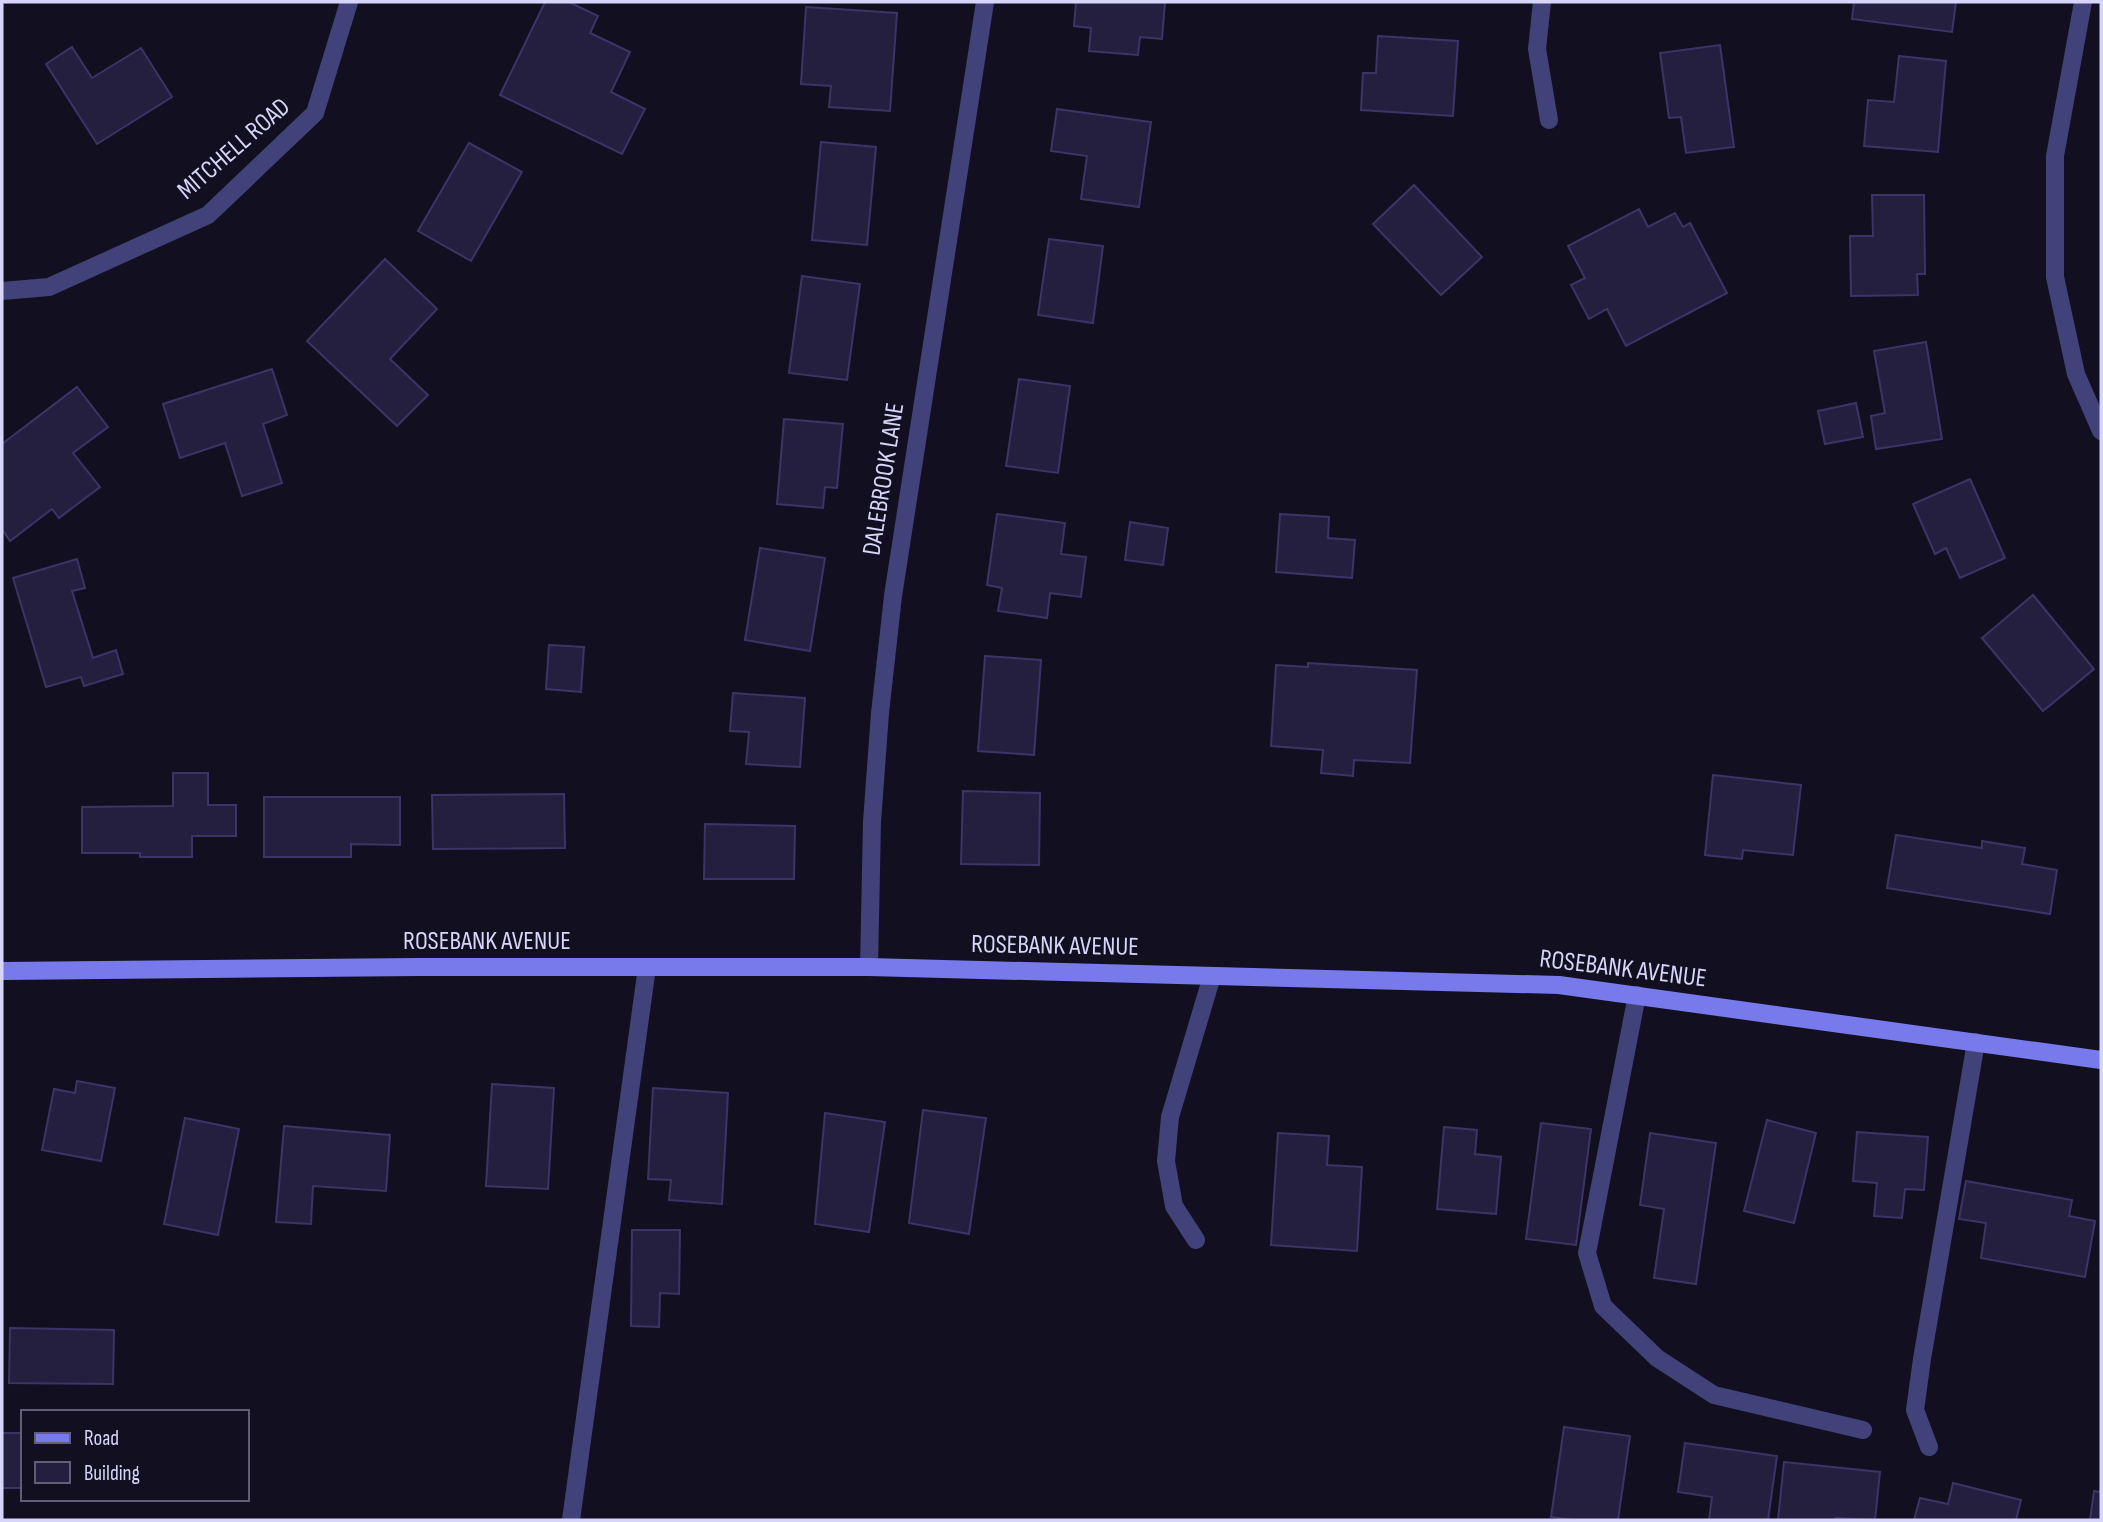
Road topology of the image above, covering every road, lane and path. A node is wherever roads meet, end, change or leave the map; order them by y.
1 (349, 2) edge
2 (985, 2) edge
3 (1542, 2) edge
4 (2083, 2) edge
5 (1549, 120) dead end
6 (2, 291) edge
7 (2101, 431) edge
8 (647, 967) junction
9 (869, 967) junction
10 (2, 971) edge
11 (1212, 976) junction
12 (1637, 995) junction
13 (1976, 1042) junction
14 (2101, 1060) edge
15 (1196, 1240) dead end
16 (1863, 1430) dead end
17 (1929, 1447) dead end
18 (571, 1520) edge

1 - 6 street, MITCHELL ROAD
2 - 9 street, DALEBROOK LANE
3 - 5 street
4 - 7 street
8 - 9 street, ROSEBANK AVENUE
8 - 10 street, ROSEBANK AVENUE
8 - 18 street
9 - 11 street, ROSEBANK AVENUE
11 - 12 street, ROSEBANK AVENUE
11 - 15 street
12 - 13 street, ROSEBANK AVENUE
12 - 16 street
13 - 14 street, ROSEBANK AVENUE
13 - 17 street

